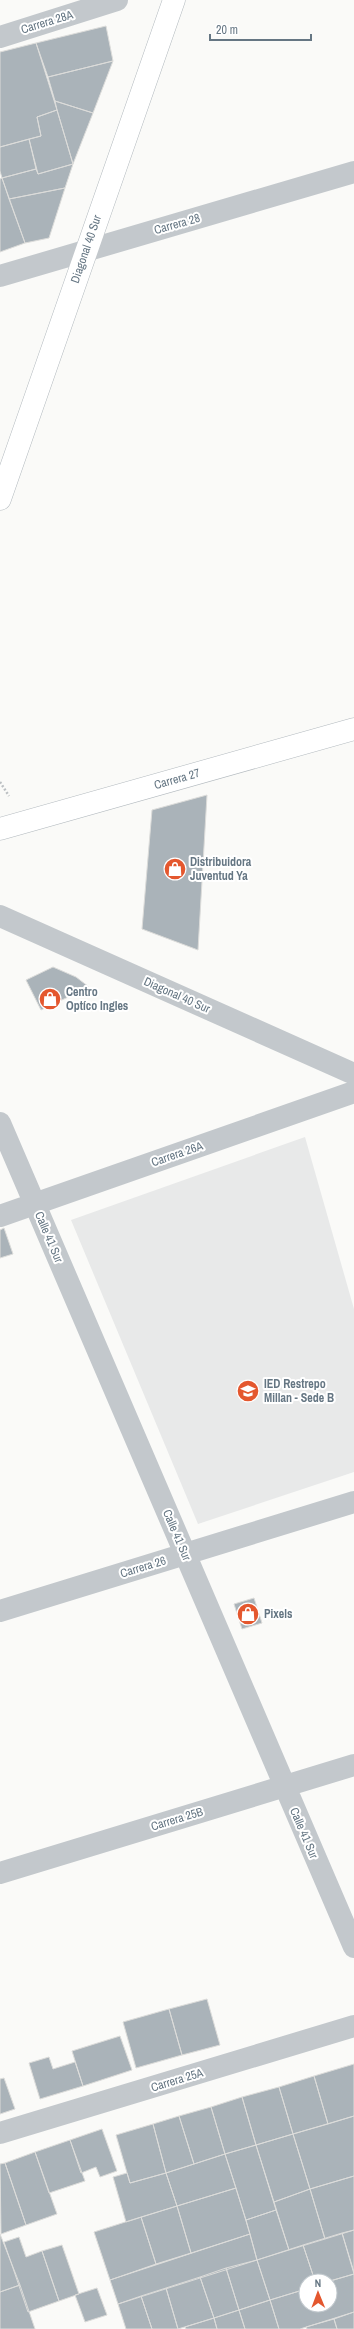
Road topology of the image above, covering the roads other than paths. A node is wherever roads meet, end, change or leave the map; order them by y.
1 (117, 0) edge
2 (174, 0) edge
3 (0, 37) edge
4 (354, 172) edge
5 (85, 251) junction
6 (0, 276) edge
7 (0, 499) edge
8 (354, 729) edge
9 (0, 829) edge
10 (0, 916) edge
11 (354, 1074) edge
12 (354, 1092) edge
13 (0, 1122) edge
14 (35, 1204) junction
15 (0, 1216) edge
16 (354, 1502) edge
17 (185, 1554) junction
18 (0, 1611) edge
19 (354, 1765) edge
20 (284, 1786) junction
21 (0, 1873) edge
22 (354, 1947) edge
23 (354, 2026) edge
24 (0, 2134) edge

1 - 3 street, Carrera 28A
2 - 5 street, Diagonal 40 Sur
4 - 5 street, Carrera 28
5 - 6 street, Carrera 28
5 - 7 street, Diagonal 40 Sur
8 - 9 street, Carrera 27
10 - 11 street, Diagonal 40 Sur
12 - 14 street, Carrera 26A
13 - 14 street, Calle 41 Sur
14 - 15 street, Carrera 26A
14 - 17 street, Calle 41 Sur
16 - 17 street, Carrera 26
17 - 18 street, Carrera 26
17 - 20 street, Calle 41 Sur
19 - 20 street, Carrera 25B
20 - 21 street, Carrera 25B
20 - 22 street, Calle 41 Sur
23 - 24 street, Carrera 25A

